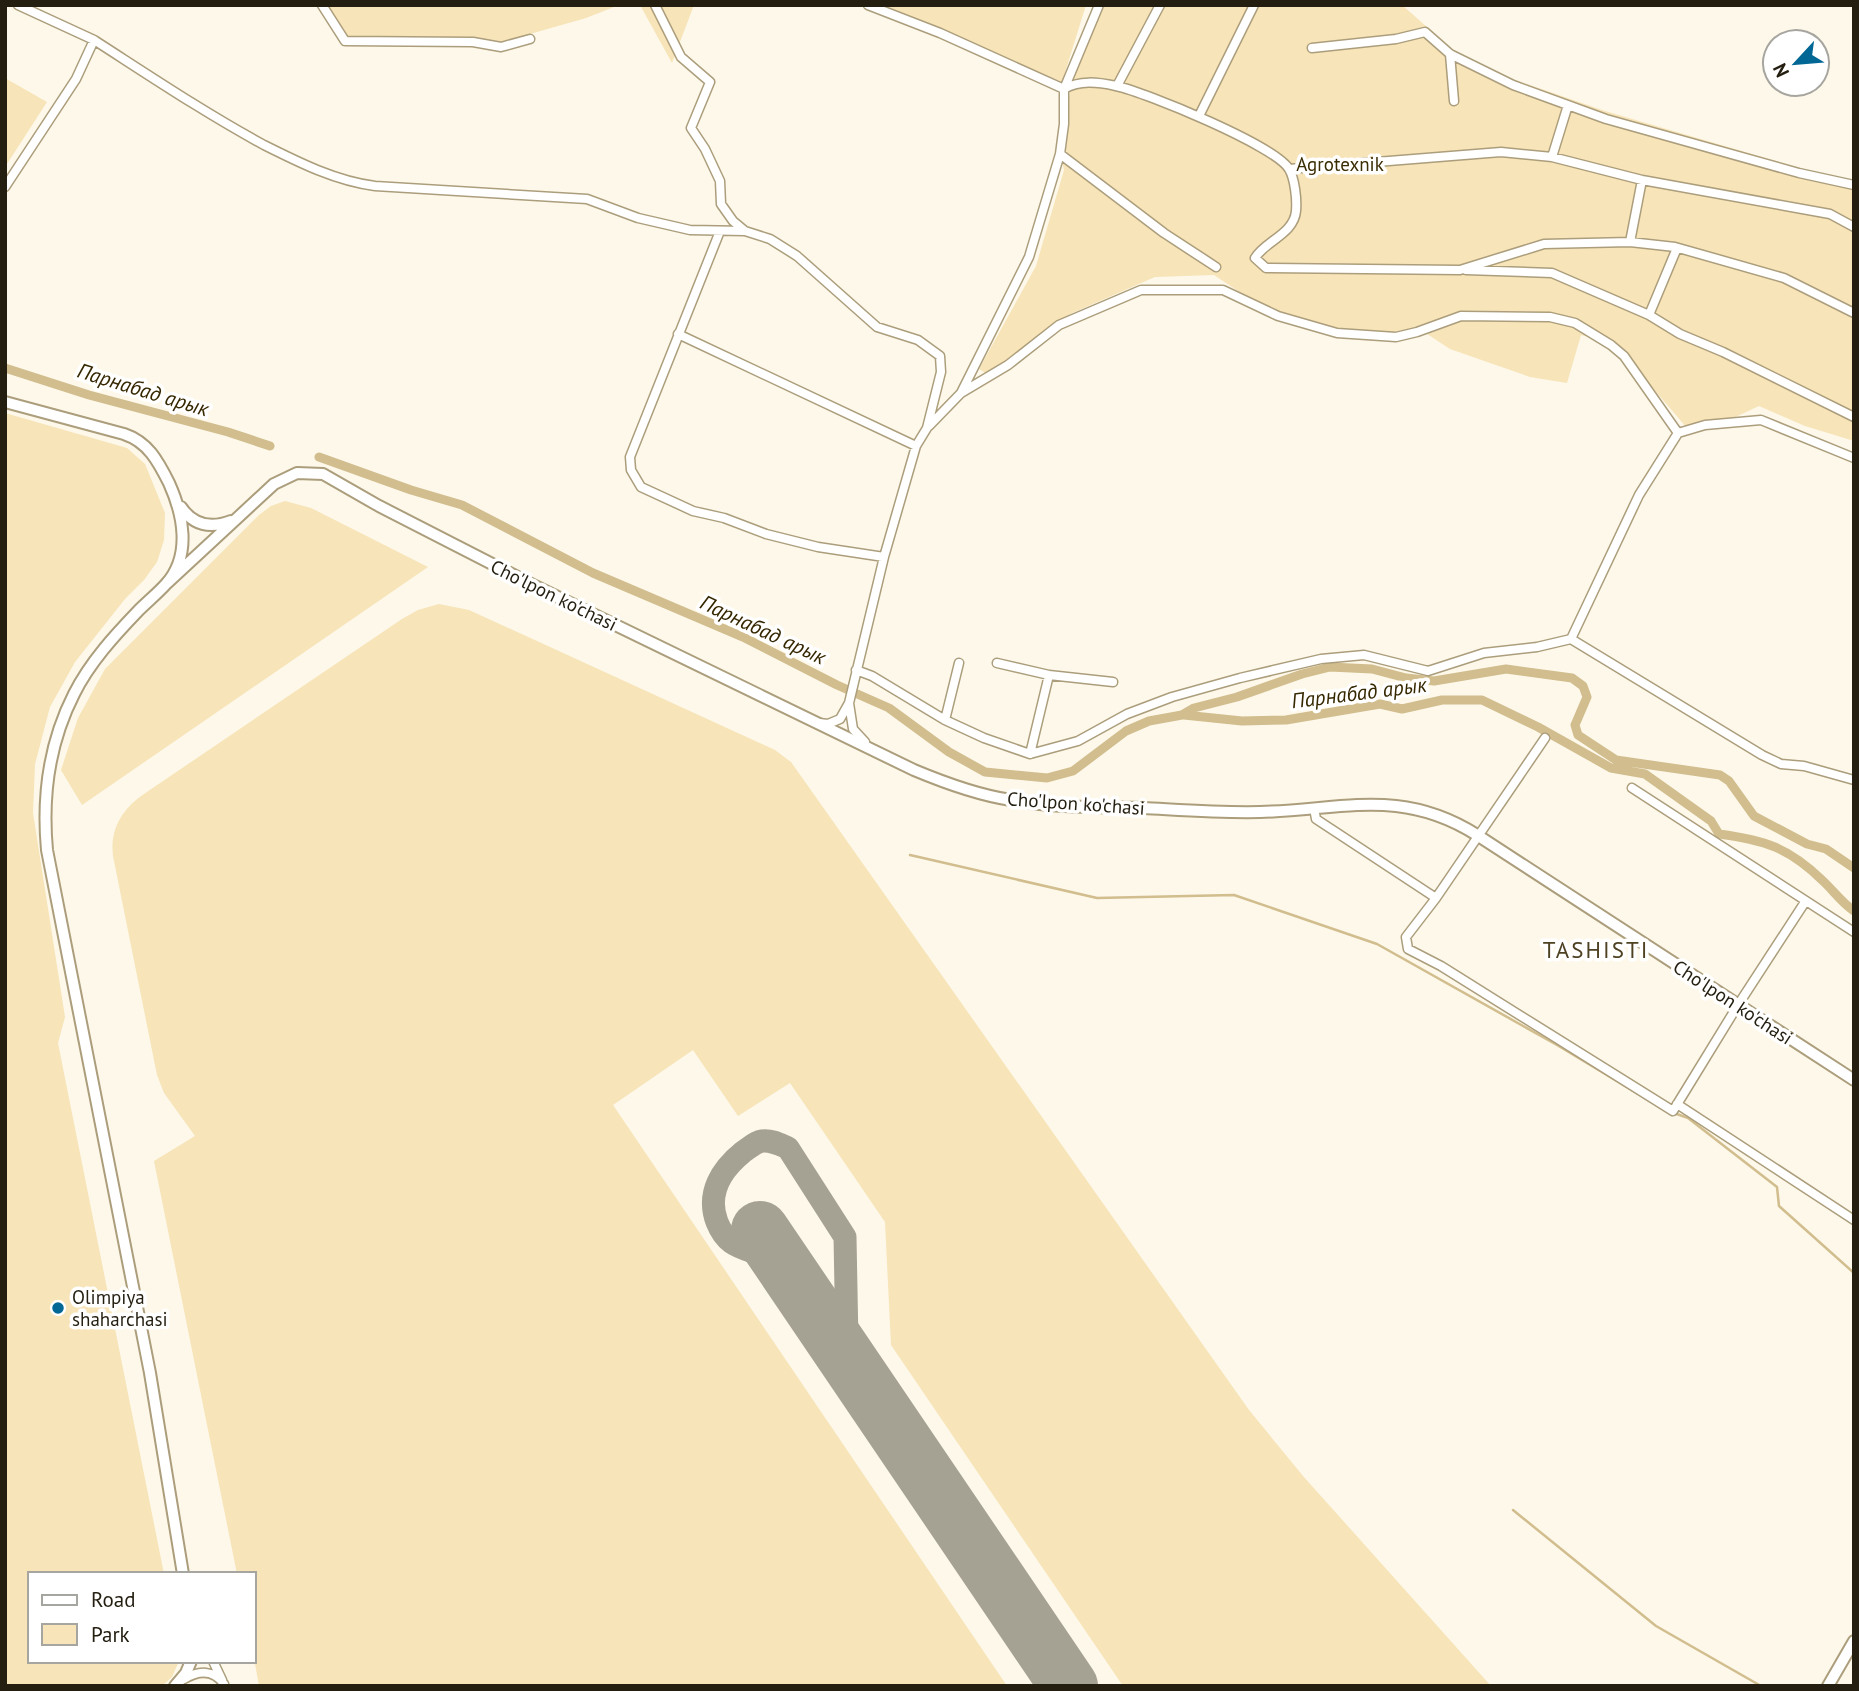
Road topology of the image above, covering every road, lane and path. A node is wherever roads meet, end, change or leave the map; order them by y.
1 (18, 5) edge
2 (322, 5) edge
3 (655, 5) edge
4 (868, 5) edge
5 (1100, 5) edge
6 (1160, 5) edge
7 (1254, 5) edge
8 (530, 39) dead end
9 (94, 40) junction
10 (1312, 48) dead end
11 (1450, 54) junction
12 (1118, 86) junction
13 (1064, 89) junction
14 (1454, 101) dead end
15 (1568, 105) junction
16 (1199, 116) junction
17 (1059, 154) junction
18 (1552, 157) junction
19 (1289, 169) junction
20 (1642, 180) junction
21 (1854, 185) edge
22 (5, 187) edge
23 (1854, 227) edge
24 (720, 231) junction
25 (745, 231) junction
26 (1630, 242) junction
27 (1676, 248) junction
28 (1216, 267) dead end
29 (1460, 270) junction
30 (1854, 313) edge
31 (1649, 315) junction
32 (678, 334) junction
33 (961, 393) junction
34 (5, 402) edge
35 (1854, 417) edge
36 (927, 428) junction
37 (1678, 433) junction
38 (916, 446) junction
39 (1854, 458) edge
40 (177, 502) junction
41 (236, 518) junction
42 (884, 558) junction
43 (167, 583) junction
44 (1572, 639) junction
45 (959, 663) dead end
46 (997, 663) dead end
47 (855, 675) junction
48 (1049, 675) junction
49 (1113, 681) dead end
50 (849, 703) junction
51 (945, 720) junction
52 (814, 722) junction
53 (1545, 738) dead end
54 (878, 753) junction
55 (1030, 754) junction
56 (1854, 780) edge
57 (1632, 788) dead end
58 (1314, 808) junction
59 (1477, 835) junction
60 (1436, 898) junction
61 (1805, 902) junction
62 (1854, 932) edge
63 (1738, 1005) junction
64 (1854, 1080) edge
65 (1677, 1104) junction
66 (1854, 1220) edge
67 (183, 1572) edge
68 (1854, 1640) edge
69 (190, 1663) edge
70 (214, 1663) edge
71 (176, 1685) edge
72 (225, 1685) edge
73 (1828, 1686) edge

1 - 9 street
2 - 8 street
3 - 25 street
4 - 13 street
5 - 13 street
6 - 12 street
7 - 16 street
9 - 22 street
9 - 24 street
10 - 11 street
11 - 14 street
11 - 15 street
12 - 13 street
12 - 16 street
13 - 17 street
15 - 18 street
15 - 21 street
16 - 19 street
17 - 28 street
17 - 33 street
18 - 19 street
18 - 20 street
19 - 29 street
20 - 23 street
20 - 26 street
24 - 25 street
24 - 32 street
25 - 36 street
26 - 27 street
26 - 29 street
27 - 30 street
27 - 31 street
29 - 31 street
31 - 35 street
32 - 38 street
32 - 42 street
33 - 36 street
33 - 37 street
34 - 40 main road
36 - 38 street
37 - 39 street
37 - 44 street
38 - 42 street
40 - 41 main road
40 - 43 main road
41 - 43 main road, Cho'lpon ko'chasi
41 - 52 main road, Cho'lpon ko'chasi
42 - 47 street
43 - 67 main road, Cho'lpon ko'chasi
44 - 55 street
44 - 56 street
45 - 51 street
46 - 48 street
47 - 50 street
47 - 51 street
48 - 49 street
48 - 55 street
50 - 52 street
50 - 54 street
51 - 55 street
52 - 54 main road, Cho'lpon ko'chasi
53 - 59 street
54 - 58 main road, Cho'lpon ko'chasi
57 - 61 street
58 - 59 main road, Cho'lpon ko'chasi
58 - 60 street
59 - 60 street
59 - 63 main road, Cho'lpon ko'chasi
60 - 65 street
61 - 62 street
61 - 63 street
63 - 64 main road, Cho'lpon ko'chasi
63 - 65 street
65 - 66 street
68 - 73 main road
69 - 71 main road
70 - 72 street
71 - 72 street

